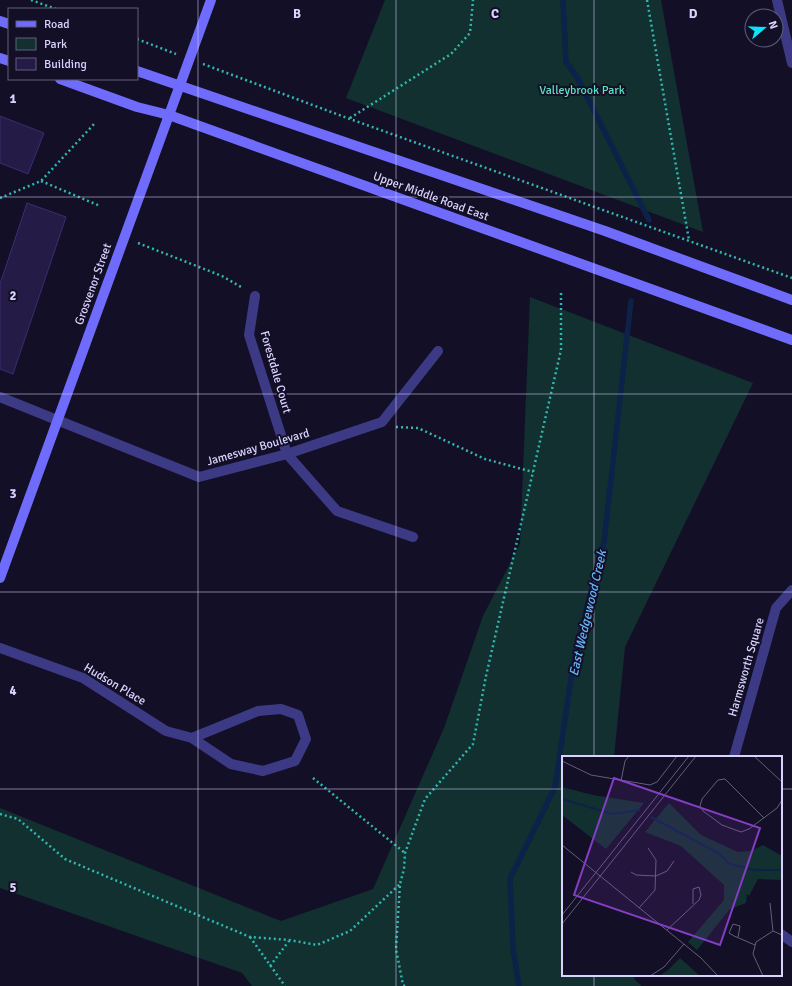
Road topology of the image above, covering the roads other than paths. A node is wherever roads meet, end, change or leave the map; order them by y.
1 (211, 0) edge
2 (777, 0) edge
3 (790, 43) edge
4 (792, 63) edge
5 (138, 71) edge
6 (63, 80) edge
7 (179, 86) junction
8 (169, 115) junction
9 (256, 296) road end
10 (792, 300) edge
11 (792, 340) edge
12 (438, 351) dead end
13 (0, 397) edge
14 (58, 420) junction
15 (286, 454) junction
16 (413, 537) dead end
17 (0, 578) edge
18 (792, 590) edge
19 (0, 648) edge
20 (192, 738) junction
21 (734, 756) edge
22 (782, 935) edge
23 (792, 942) edge

1 - 7 main road, Grosvenor Street
2 - 3 street
3 - 4 street
5 - 7 main road, Upper Middle Road East
6 - 8 main road, Upper Middle Road East
7 - 8 main road, Grosvenor Street
7 - 10 main road, Upper Middle Road East
8 - 11 main road, Upper Middle Road East
8 - 14 main road, Grosvenor Street
9 - 15 street, Forestdale Court
12 - 15 street, Jamesway Boulevard
13 - 14 street, Jamesway Boulevard
14 - 15 street, Jamesway Boulevard
14 - 17 main road, Grosvenor Street
15 - 16 street
18 - 21 street, Harmsworth Square
19 - 20 street, Hudson Place
20 - 20 street, Hudson Place
22 - 23 street

